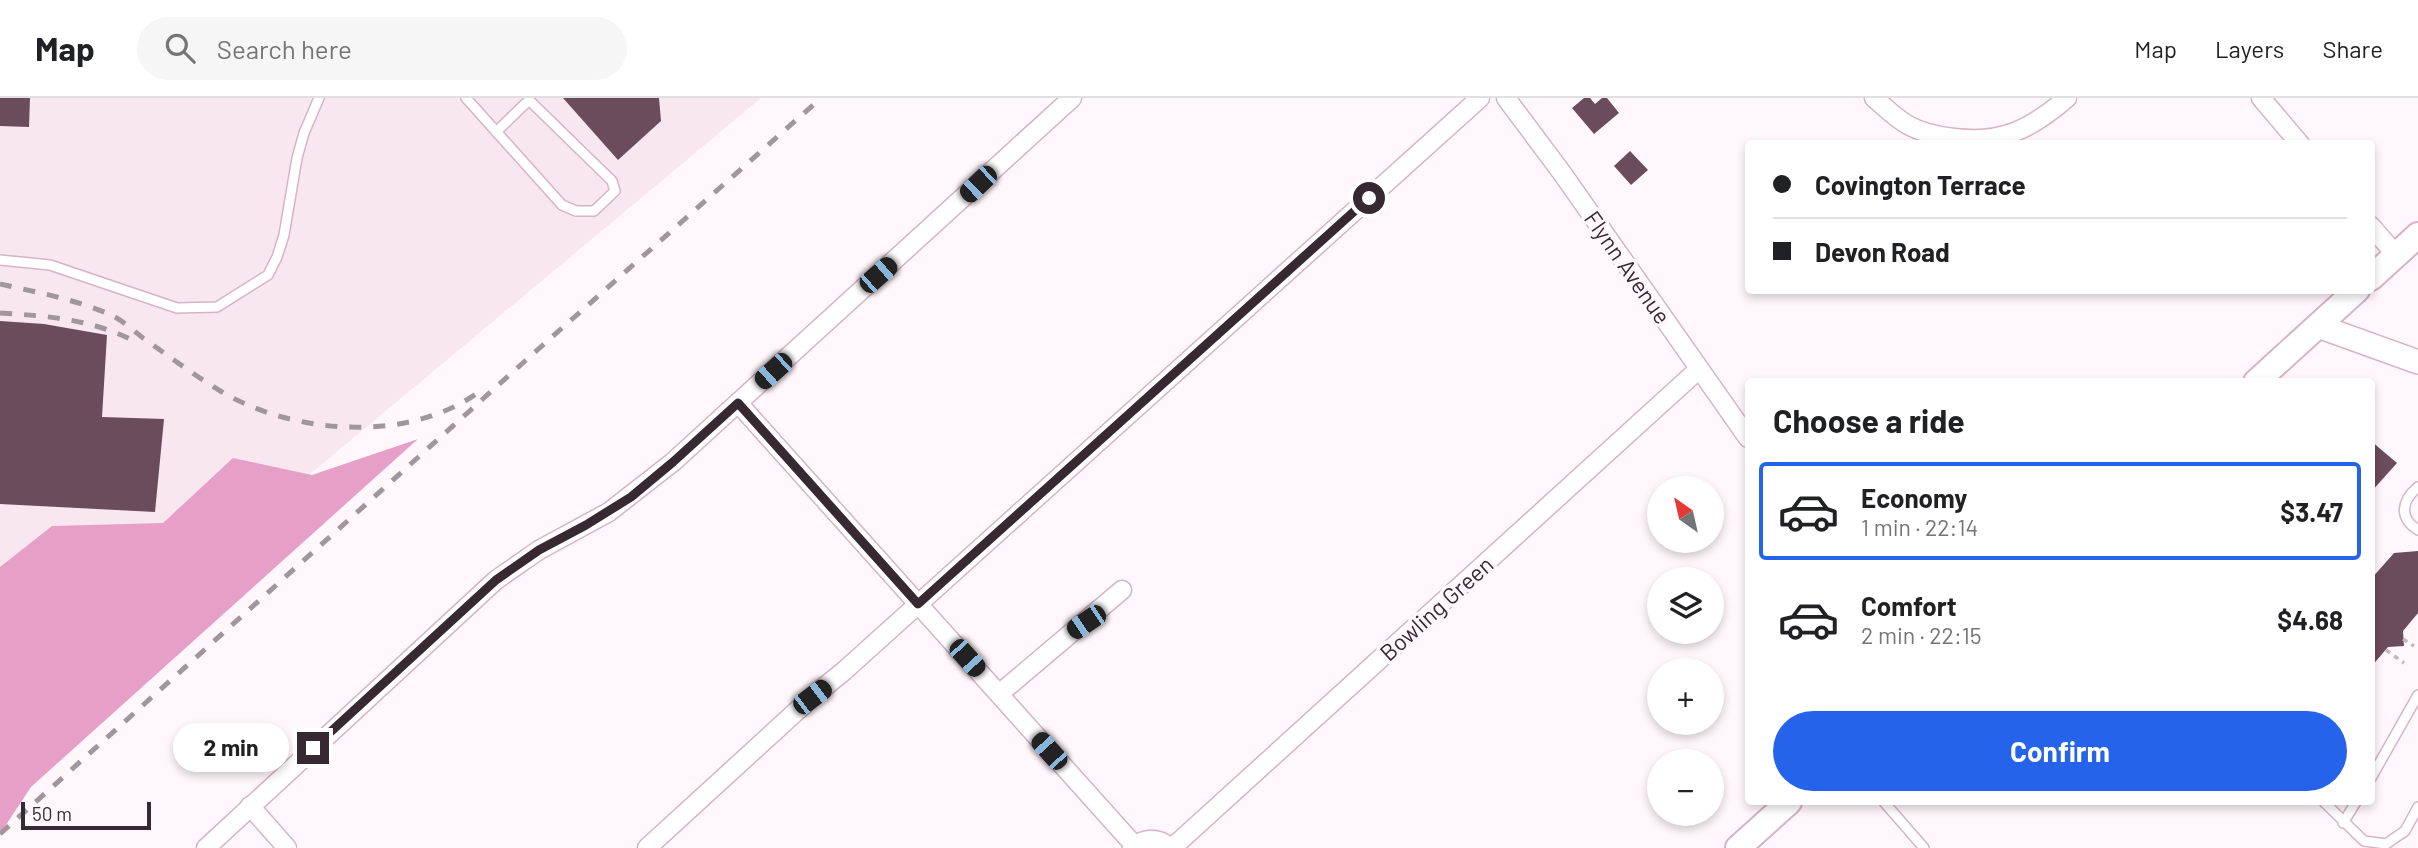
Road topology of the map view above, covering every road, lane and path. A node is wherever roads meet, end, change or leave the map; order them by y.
1 (319, 98) edge
2 (466, 98) edge
3 (1072, 98) edge
4 (1480, 98) edge
5 (1506, 98) edge
6 (1874, 98) edge
7 (2067, 98) edge
8 (2261, 98) edge
9 (496, 132) junction
10 (2297, 140) edge
11 (2375, 231) edge
12 (2418, 236) edge
13 (2396, 255) junction
14 (0, 260) edge
15 (2375, 274) edge
16 (2353, 294) edge
17 (2318, 326) junction
18 (2418, 362) edge
19 (1699, 369) junction
20 (2260, 378) edge
21 (738, 403) junction
22 (1745, 434) edge
23 (2418, 487) edge
24 (2418, 530) edge
25 (1122, 590) dead end
26 (918, 604) junction
27 (2403, 639) dead end
28 (2414, 646) dead end
29 (2386, 650) dead end
30 (2404, 663) dead end
31 (999, 694) junction
32 (2418, 695) edge
33 (2375, 769) edge
34 (1786, 805) edge
35 (1887, 805) edge
36 (2327, 805) edge
37 (2354, 805) edge
38 (250, 806) junction
39 (2418, 807) edge
40 (2343, 823) junction
41 (1133, 847) edge
42 (206, 848) edge
43 (287, 848) edge
44 (647, 848) edge
45 (1172, 848) edge
46 (1738, 848) edge
47 (1924, 848) edge

1 - 14 lane
2 - 9 lane
3 - 21 street
4 - 26 street
5 - 19 street, Flynn Avenue
6 - 7 street
8 - 10 street
9 - 9 lane
11 - 13 street
12 - 13 main road
13 - 15 main road
16 - 17 main road
17 - 18 street
17 - 20 main road
19 - 22 street, Flynn Avenue
19 - 45 street, Bowling Green
21 - 26 street
21 - 38 street
23 - 24 lane
25 - 31 street
26 - 31 street
26 - 44 street
27 - 28 path
29 - 30 path
31 - 41 street
32 - 33 lane
34 - 46 main road
35 - 47 lane
36 - 40 lane
37 - 40 lane
38 - 42 street
38 - 43 street
39 - 40 lane
41 - 45 street, Bowling Green

